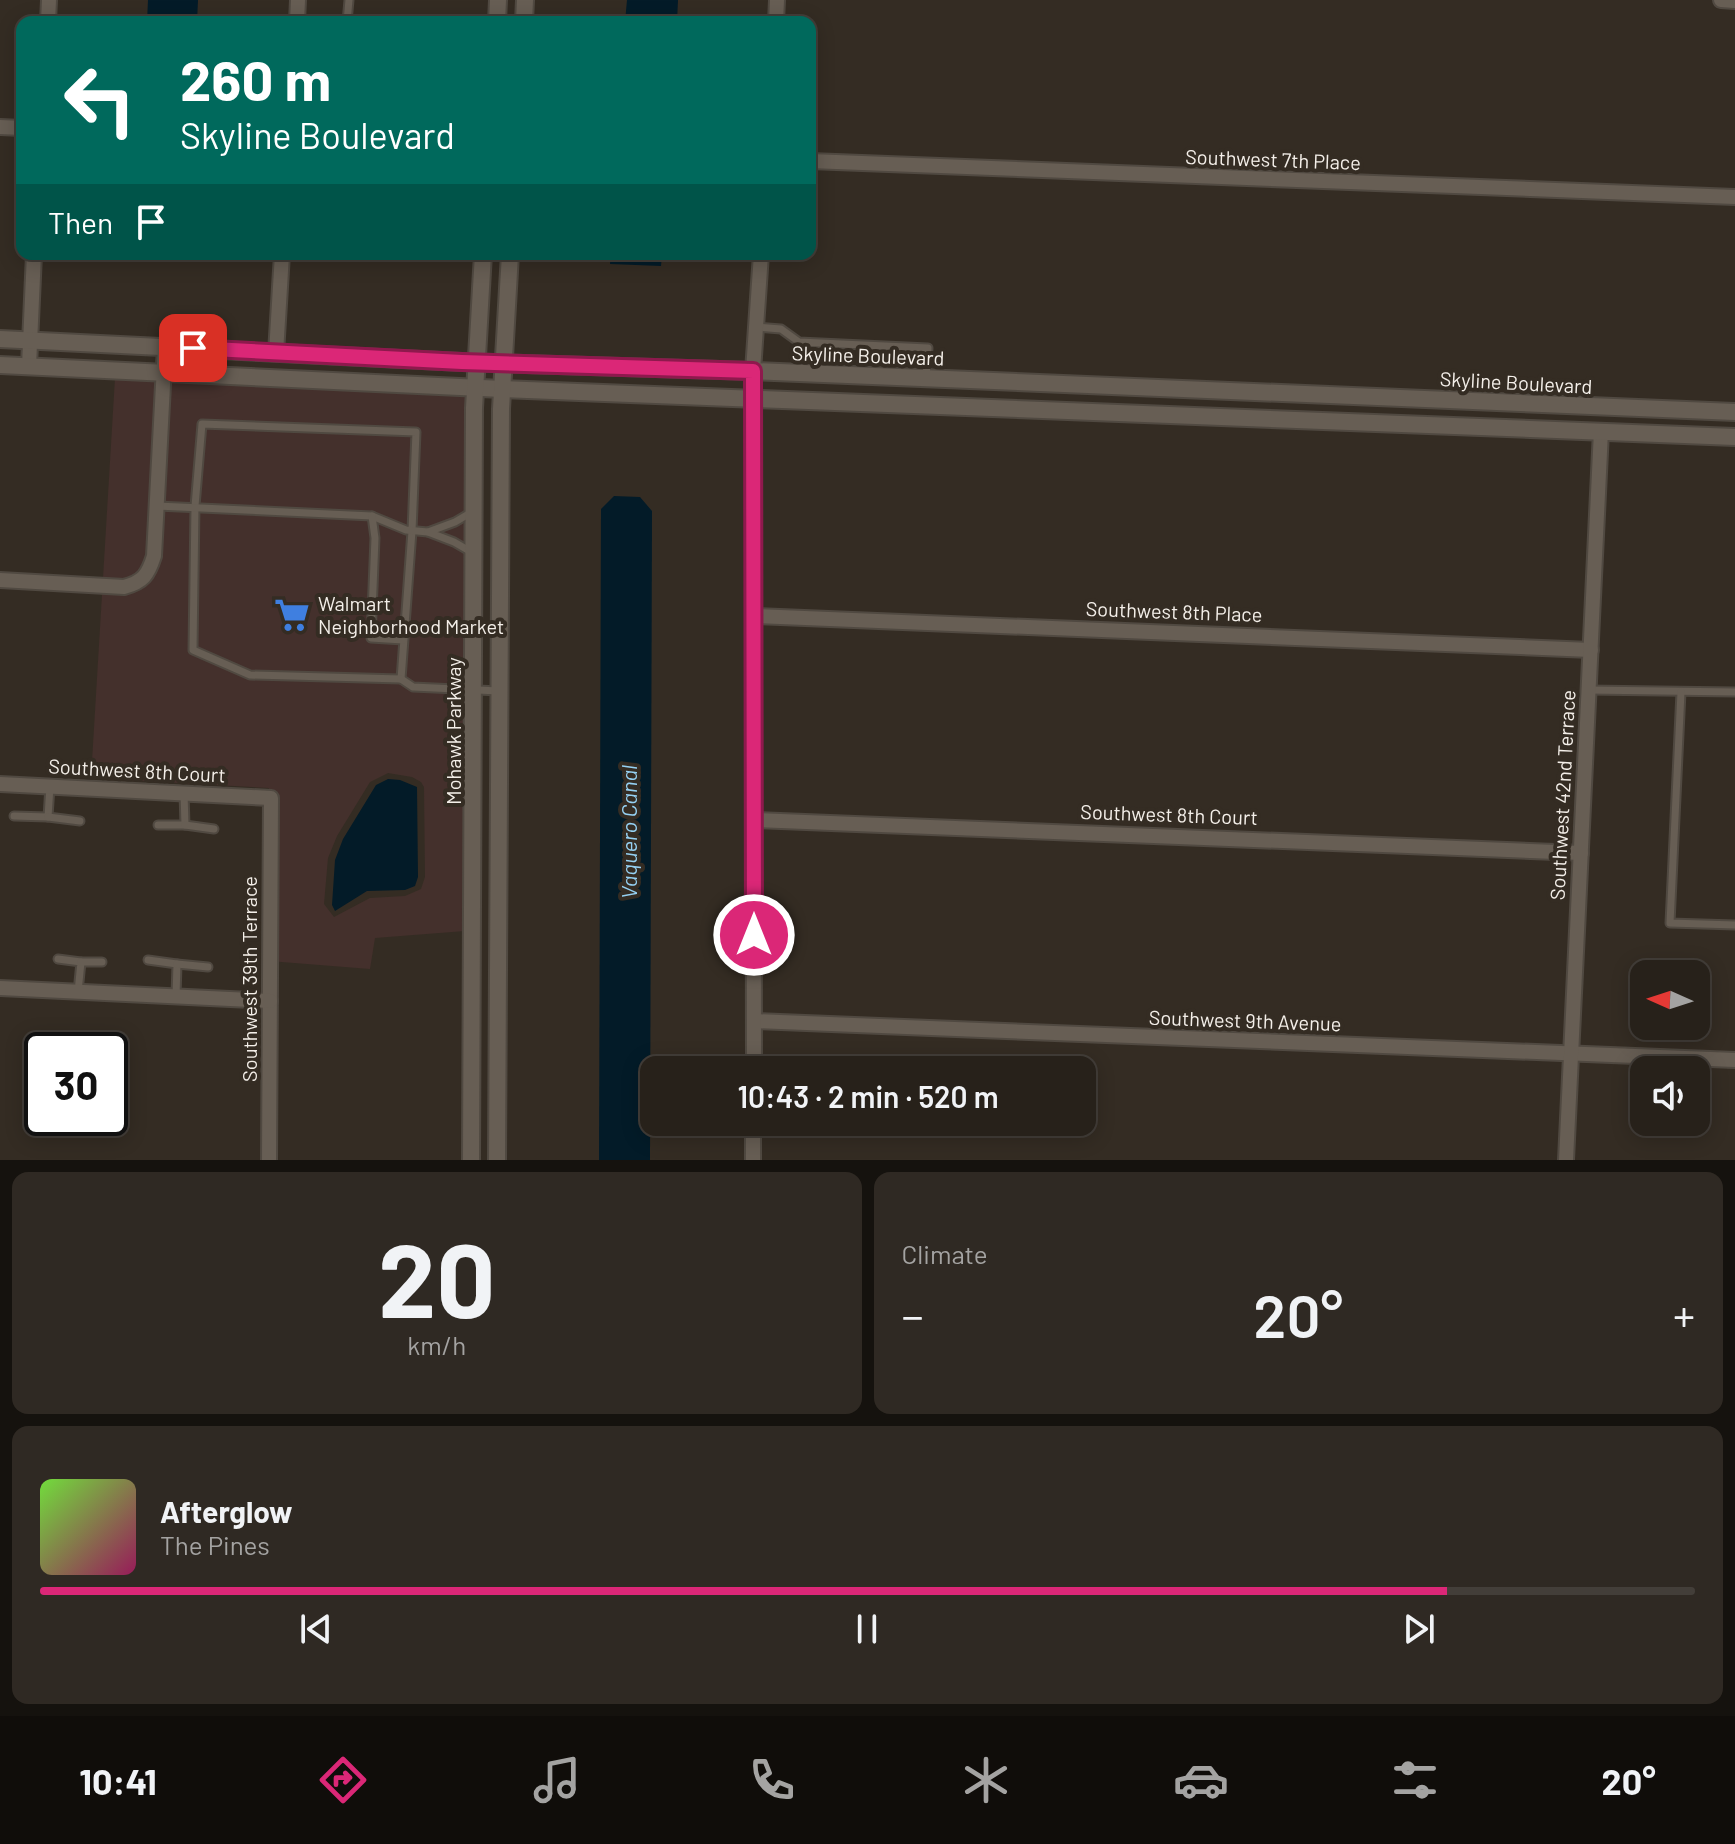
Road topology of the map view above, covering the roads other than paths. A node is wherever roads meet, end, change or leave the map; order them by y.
1 (1721, 0) edge
2 (1735, 1) edge
3 (816, 161) edge
4 (1735, 197) edge
5 (34, 260) edge
6 (282, 260) edge
7 (483, 260) edge
8 (510, 260) edge
9 (761, 260) edge
10 (756, 327) junction
11 (0, 339) edge
12 (29, 340) junction
13 (165, 347) junction
14 (276, 353) junction
15 (476, 362) junction
16 (504, 362) junction
17 (0, 365) edge
18 (29, 366) junction
19 (753, 371) junction
20 (164, 372) junction
21 (926, 378) junction
22 (474, 388) junction
23 (502, 389) junction
24 (754, 399) junction
25 (1603, 408) junction
26 (1735, 412) edge
27 (1601, 431) junction
28 (1735, 437) edge
29 (157, 506) junction
30 (195, 506) junction
31 (474, 511) junction
32 (372, 516) junction
33 (412, 531) junction
34 (428, 532) junction
35 (474, 554) junction
36 (0, 580) edge
37 (755, 616) junction
38 (403, 640) junction
39 (1591, 650) junction
40 (401, 679) junction
41 (474, 690) junction
42 (1588, 690) junction
43 (499, 691) junction
44 (1681, 692) junction
45 (1735, 692) edge
46 (0, 784) edge
47 (50, 786) junction
48 (184, 793) junction
49 (271, 798) joint
50 (14, 816) dead end
51 (48, 817) junction
52 (755, 820) junction
53 (80, 821) dead end
54 (158, 825) dead end
55 (185, 825) junction
56 (214, 829) dead end
57 (1581, 853) junction
58 (1735, 925) edge
59 (58, 959) dead end
60 (148, 960) dead end
61 (81, 962) junction
62 (102, 962) dead end
63 (177, 964) junction
64 (208, 967) dead end
65 (0, 988) edge
66 (78, 992) junction
67 (176, 996) junction
68 (270, 1001) junction
69 (754, 1021) junction
70 (1571, 1054) junction
71 (754, 1056) edge
72 (1735, 1060) edge
73 (753, 1136) edge
74 (269, 1160) edge
75 (471, 1160) edge
76 (497, 1160) edge
77 (753, 1160) edge
78 (1566, 1160) edge

1 - 2 street
3 - 4 street, Southwest 7th Place
5 - 12 street
6 - 14 street
7 - 15 street, Mohawk Parkway
8 - 16 street
9 - 10 street
10 - 19 street
10 - 21 lane
11 - 12 street, Skyline Boulevard
12 - 13 street, Skyline Boulevard
12 - 18 street
13 - 14 street, Skyline Boulevard
13 - 20 street
14 - 15 street, Skyline Boulevard
15 - 16 street, Skyline Boulevard
15 - 22 street, Mohawk Parkway
16 - 19 street, Skyline Boulevard
16 - 23 street
17 - 18 street
18 - 20 street
19 - 21 street, Skyline Boulevard
19 - 24 street
20 - 22 street
20 - 29 street
21 - 25 street, Skyline Boulevard
22 - 23 street
22 - 31 street, Mohawk Parkway
23 - 24 street
23 - 43 street
24 - 27 street
24 - 37 street
25 - 26 street, Skyline Boulevard
25 - 27 street
27 - 28 street
27 - 39 street, Southwest 42nd Terrace
29 - 30 lane
29 - 36 street
30 - 32 lane
30 - 33 lane
30 - 40 lane
31 - 34 lane
31 - 35 street, Mohawk Parkway
32 - 33 lane
32 - 38 lane
33 - 34 lane
33 - 38 lane
34 - 35 lane
35 - 41 street, Mohawk Parkway
37 - 39 street, Southwest 8th Place
37 - 52 street
38 - 40 lane
39 - 42 street, Southwest 42nd Terrace
40 - 41 lane
41 - 43 lane
41 - 75 street, Mohawk Parkway
42 - 44 lane
42 - 57 street, Southwest 42nd Terrace
43 - 76 street
44 - 45 lane
44 - 58 lane
46 - 47 street, Southwest 8th Court
47 - 48 street, Southwest 8th Court
47 - 51 lane
48 - 49 street, Southwest 8th Court
48 - 55 lane
49 - 68 street, Southwest 39th Terrace
50 - 51 lane
51 - 53 lane
52 - 57 street, Southwest 8th Court
52 - 69 street
54 - 55 lane
55 - 56 lane
57 - 70 street, Southwest 42nd Terrace
59 - 61 lane
60 - 63 lane
61 - 62 lane
61 - 66 lane
63 - 64 lane
63 - 67 lane
65 - 66 street
66 - 67 street
67 - 68 street
68 - 74 street, Southwest 39th Terrace
69 - 70 street, Southwest 9th Avenue
69 - 71 street
70 - 72 street, Southwest 9th Avenue
70 - 78 street, Southwest 42nd Terrace
73 - 77 street

